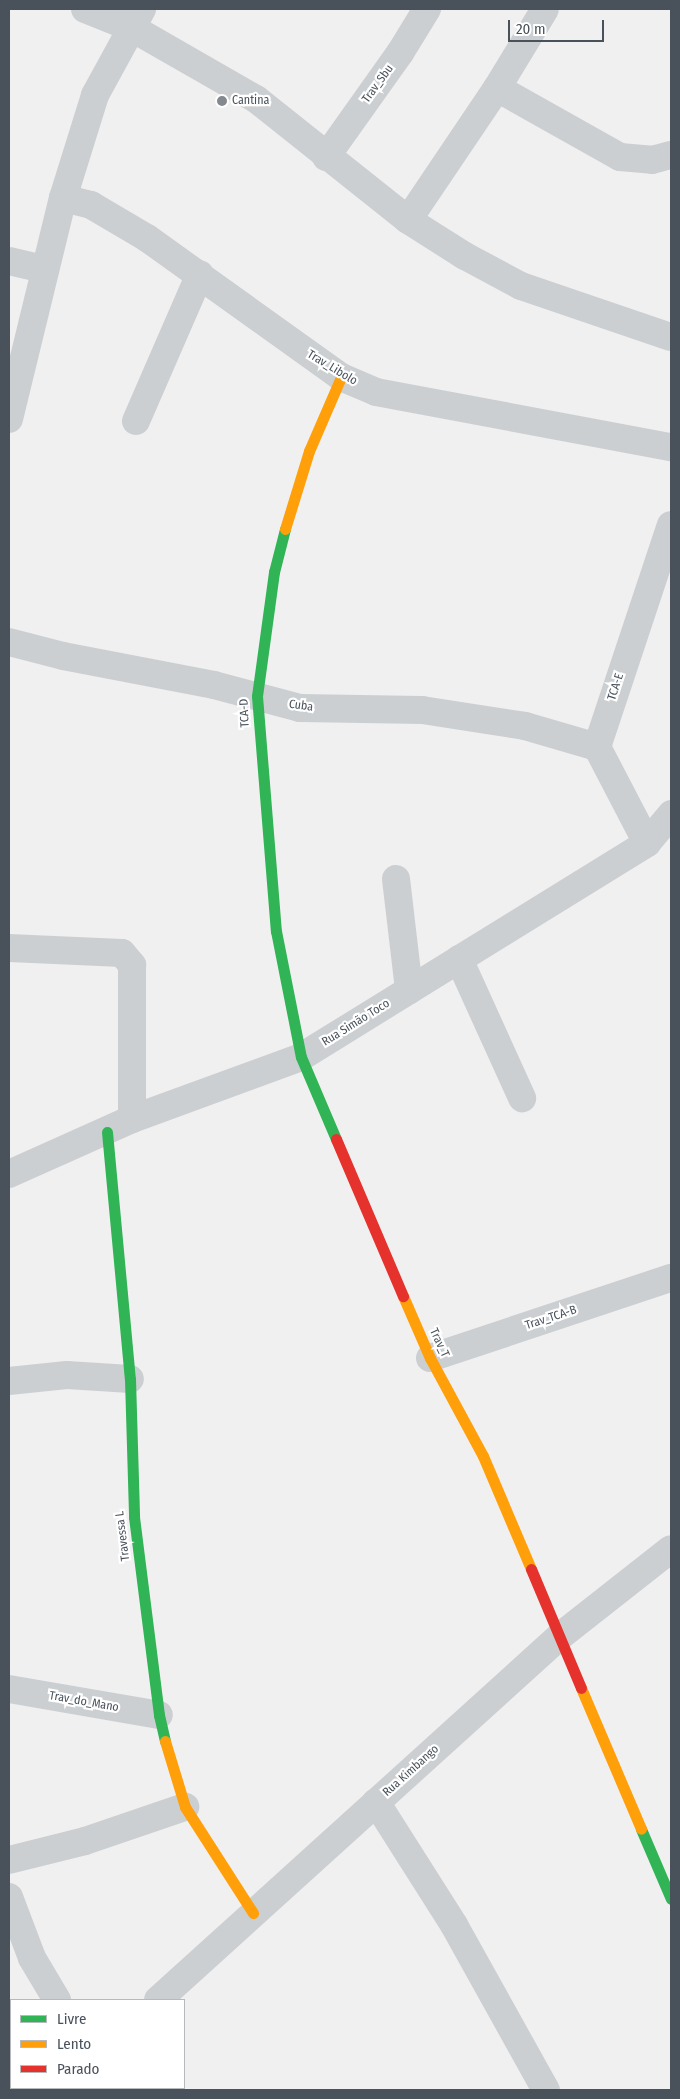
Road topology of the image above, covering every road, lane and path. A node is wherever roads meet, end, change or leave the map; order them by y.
1 (85, 9) edge
2 (427, 9) edge
3 (545, 9) edge
4 (137, 18) edge
5 (497, 88) junction
6 (671, 155) edge
7 (326, 157) junction
8 (64, 198) junction
9 (408, 220) junction
10 (9, 261) edge
11 (45, 269) junction
12 (200, 274) junction
13 (671, 336) edge
14 (342, 376) junction
15 (9, 419) edge
16 (136, 421) dead end
17 (671, 447) edge
18 (671, 525) edge
19 (9, 642) edge
20 (257, 696) junction
21 (597, 747) junction
22 (671, 814) edge
23 (647, 843) junction
24 (396, 879) dead end
25 (9, 948) edge
26 (459, 960) junction
27 (409, 990) junction
28 (301, 1058) junction
29 (522, 1098) dead end
30 (132, 1119) junction
31 (107, 1132) junction
32 (9, 1174) edge
33 (671, 1278) edge
34 (430, 1358) junction
35 (130, 1380) junction
36 (9, 1381) edge
37 (671, 1549) edge
38 (559, 1638) junction
39 (9, 1690) edge
40 (159, 1715) junction
41 (376, 1802) junction
42 (184, 1807) junction
43 (9, 1860) edge
44 (669, 1888) edge
45 (9, 1897) edge
46 (253, 1913) junction
47 (56, 1999) edge
48 (159, 1999) edge
49 (546, 2090) edge

1 - 4 street
2 - 7 street, Trav_Sbu
3 - 5 street
4 - 7 street
4 - 8 street
5 - 6 street
5 - 9 street
7 - 9 street
8 - 11 street
8 - 12 street, Trav_Libolo
9 - 13 street
10 - 11 street
11 - 15 street
12 - 14 street, Trav_Libolo
12 - 16 street
14 - 17 street, Trav_Libolo
14 - 20 street, TCA-D
18 - 21 street, TCA-E
19 - 20 street, Cuba
20 - 21 street, Cuba
20 - 28 street, TCA-D
21 - 23 street
22 - 23 street, Rua Simão Toco
23 - 26 street, Rua Simão Toco
24 - 27 street
25 - 30 street
26 - 27 street, Rua Simão Toco
26 - 29 street
27 - 28 street, Rua Simão Toco
28 - 30 street, Rua Simão Toco
28 - 34 street, Trav_T
30 - 31 street, Rua Simão Toco
31 - 32 street, Rua Simão Toco
31 - 35 street, Travessa L
33 - 34 street, Trav_TCA-B
34 - 38 street, Trav_T
35 - 36 street
35 - 40 street, Travessa L
37 - 38 street, Rua Kimbango
38 - 41 street, Rua Kimbango
38 - 44 street, Trav_T
39 - 40 street, Trav_do_Mano
40 - 42 street, Travessa L
41 - 46 street, Rua Kimbango
41 - 49 street
42 - 43 street
42 - 46 street, Travessa L
45 - 47 street
46 - 48 street, Rua Kimbango

